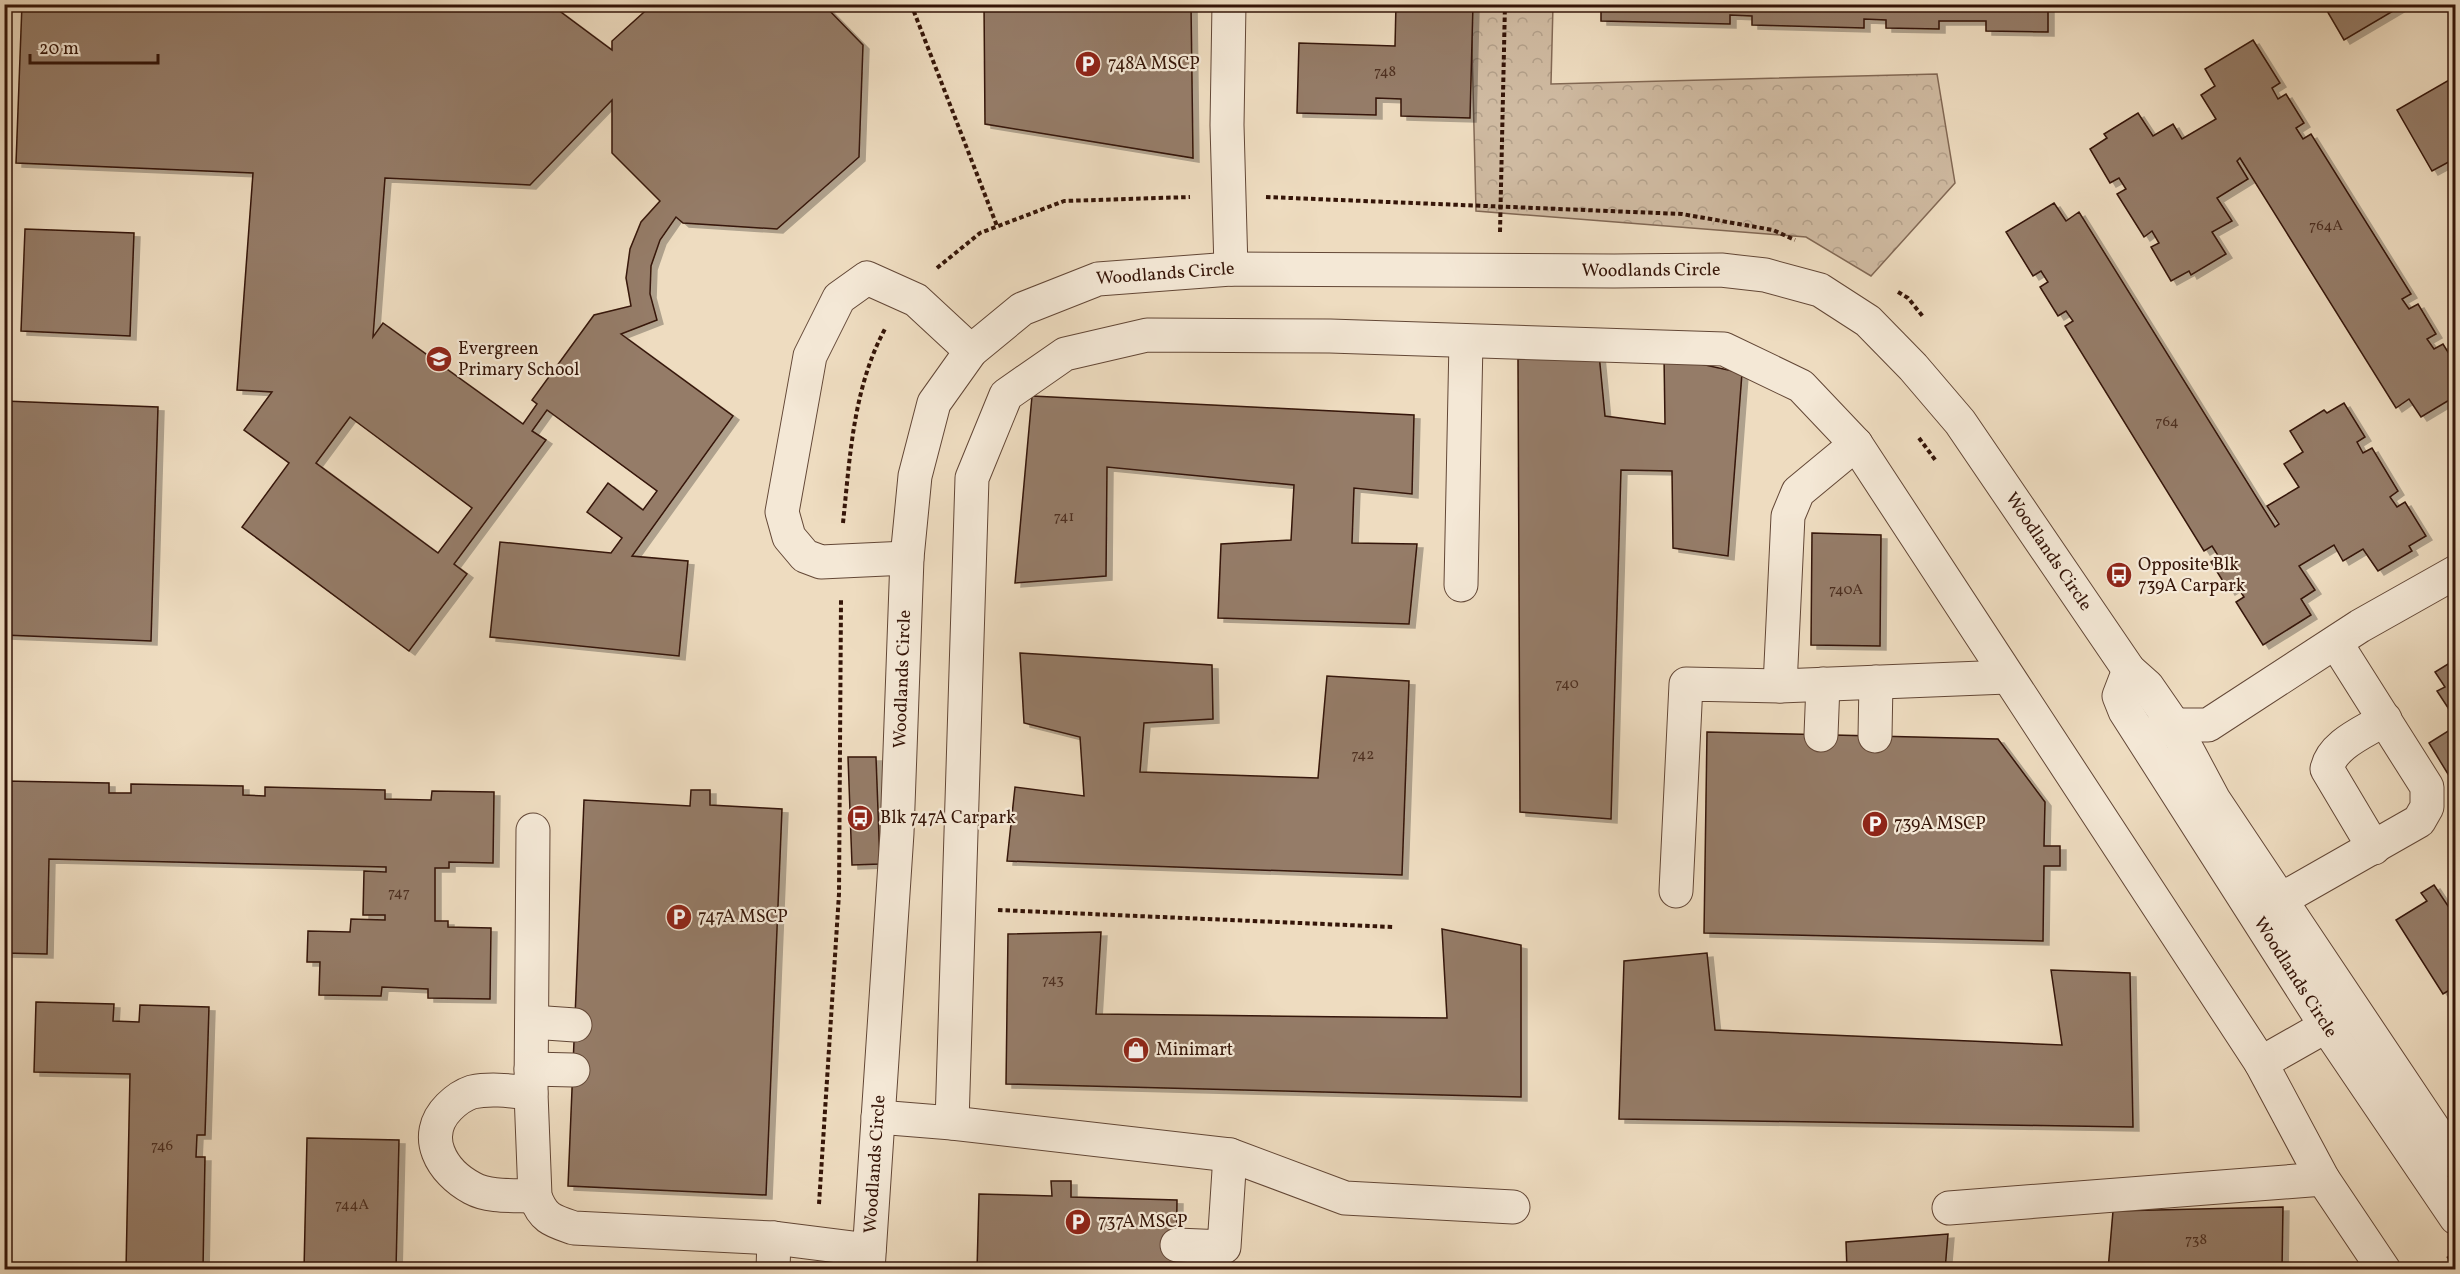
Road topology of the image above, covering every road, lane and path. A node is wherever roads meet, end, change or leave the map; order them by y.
1 (911, 4) edge
2 (1229, 4) edge
3 (1505, 4) edge
4 (997, 226) dead end
5 (1231, 269) junction
6 (1499, 269) junction
7 (1466, 341) junction
8 (971, 351) junction
9 (1856, 444) junction
10 (907, 558) junction
11 (2456, 572) edge
12 (1461, 585) dead end
13 (2336, 643) junction
14 (2129, 670) junction
15 (2007, 677) junction
16 (1876, 682) junction
17 (1823, 684) junction
18 (1780, 686) junction
19 (2385, 719) junction
20 (2174, 725) junction
21 (1821, 735) dead end
22 (1875, 736) dead end
23 (2143, 737) junction
24 (533, 830) dead end
25 (2374, 848) junction
26 (1676, 891) dead end
27 (2282, 899) junction
28 (959, 908) junction
29 (1393, 927) dead end
30 (2340, 1018) junction
31 (532, 1022) junction
32 (574, 1024) dead end
33 (2260, 1063) junction
34 (573, 1070) dead end
35 (531, 1081) junction
36 (878, 1117) junction
37 (952, 1123) junction
38 (1230, 1155) junction
39 (2456, 1162) edge
40 (2323, 1179) junction
41 (535, 1196) junction
42 (1513, 1207) dead end
43 (1949, 1208) dead end
44 (2456, 1218) edge
45 (1177, 1245) dead end
46 (773, 1254) edge
47 (869, 1260) edge
48 (2384, 1269) edge

1 - 4 path
2 - 5 street
3 - 6 path
5 - 6 street, Woodlands Circle
5 - 8 street, Woodlands Circle
6 - 14 street, Woodlands Circle
7 - 9 street
7 - 12 street
7 - 28 street
8 - 10 street, Woodlands Circle
8 - 10 street
9 - 15 street
9 - 18 street
10 - 36 street, Woodlands Circle
11 - 13 street
13 - 19 street
13 - 20 street
14 - 20 street, Woodlands Circle
14 - 23 street, Woodlands Circle
15 - 16 street
15 - 33 street
16 - 17 street
16 - 22 street
17 - 18 street
17 - 21 street
18 - 26 street
19 - 25 street
19 - 25 street
20 - 23 street
20 - 27 street, Woodlands Circle
23 - 30 street, Woodlands Circle
24 - 31 street
25 - 27 street
27 - 30 street, Woodlands Circle
28 - 29 path
28 - 37 street
30 - 33 street
30 - 39 street, Woodlands Circle
30 - 44 street, Woodlands Circle
31 - 32 street
31 - 35 street
33 - 40 street
34 - 35 street
35 - 41 street
35 - 41 street
36 - 37 street
36 - 47 street, Woodlands Circle
37 - 38 street
38 - 42 street
38 - 45 street
40 - 43 street
40 - 48 street
41 - 46 street
46 - 47 street

